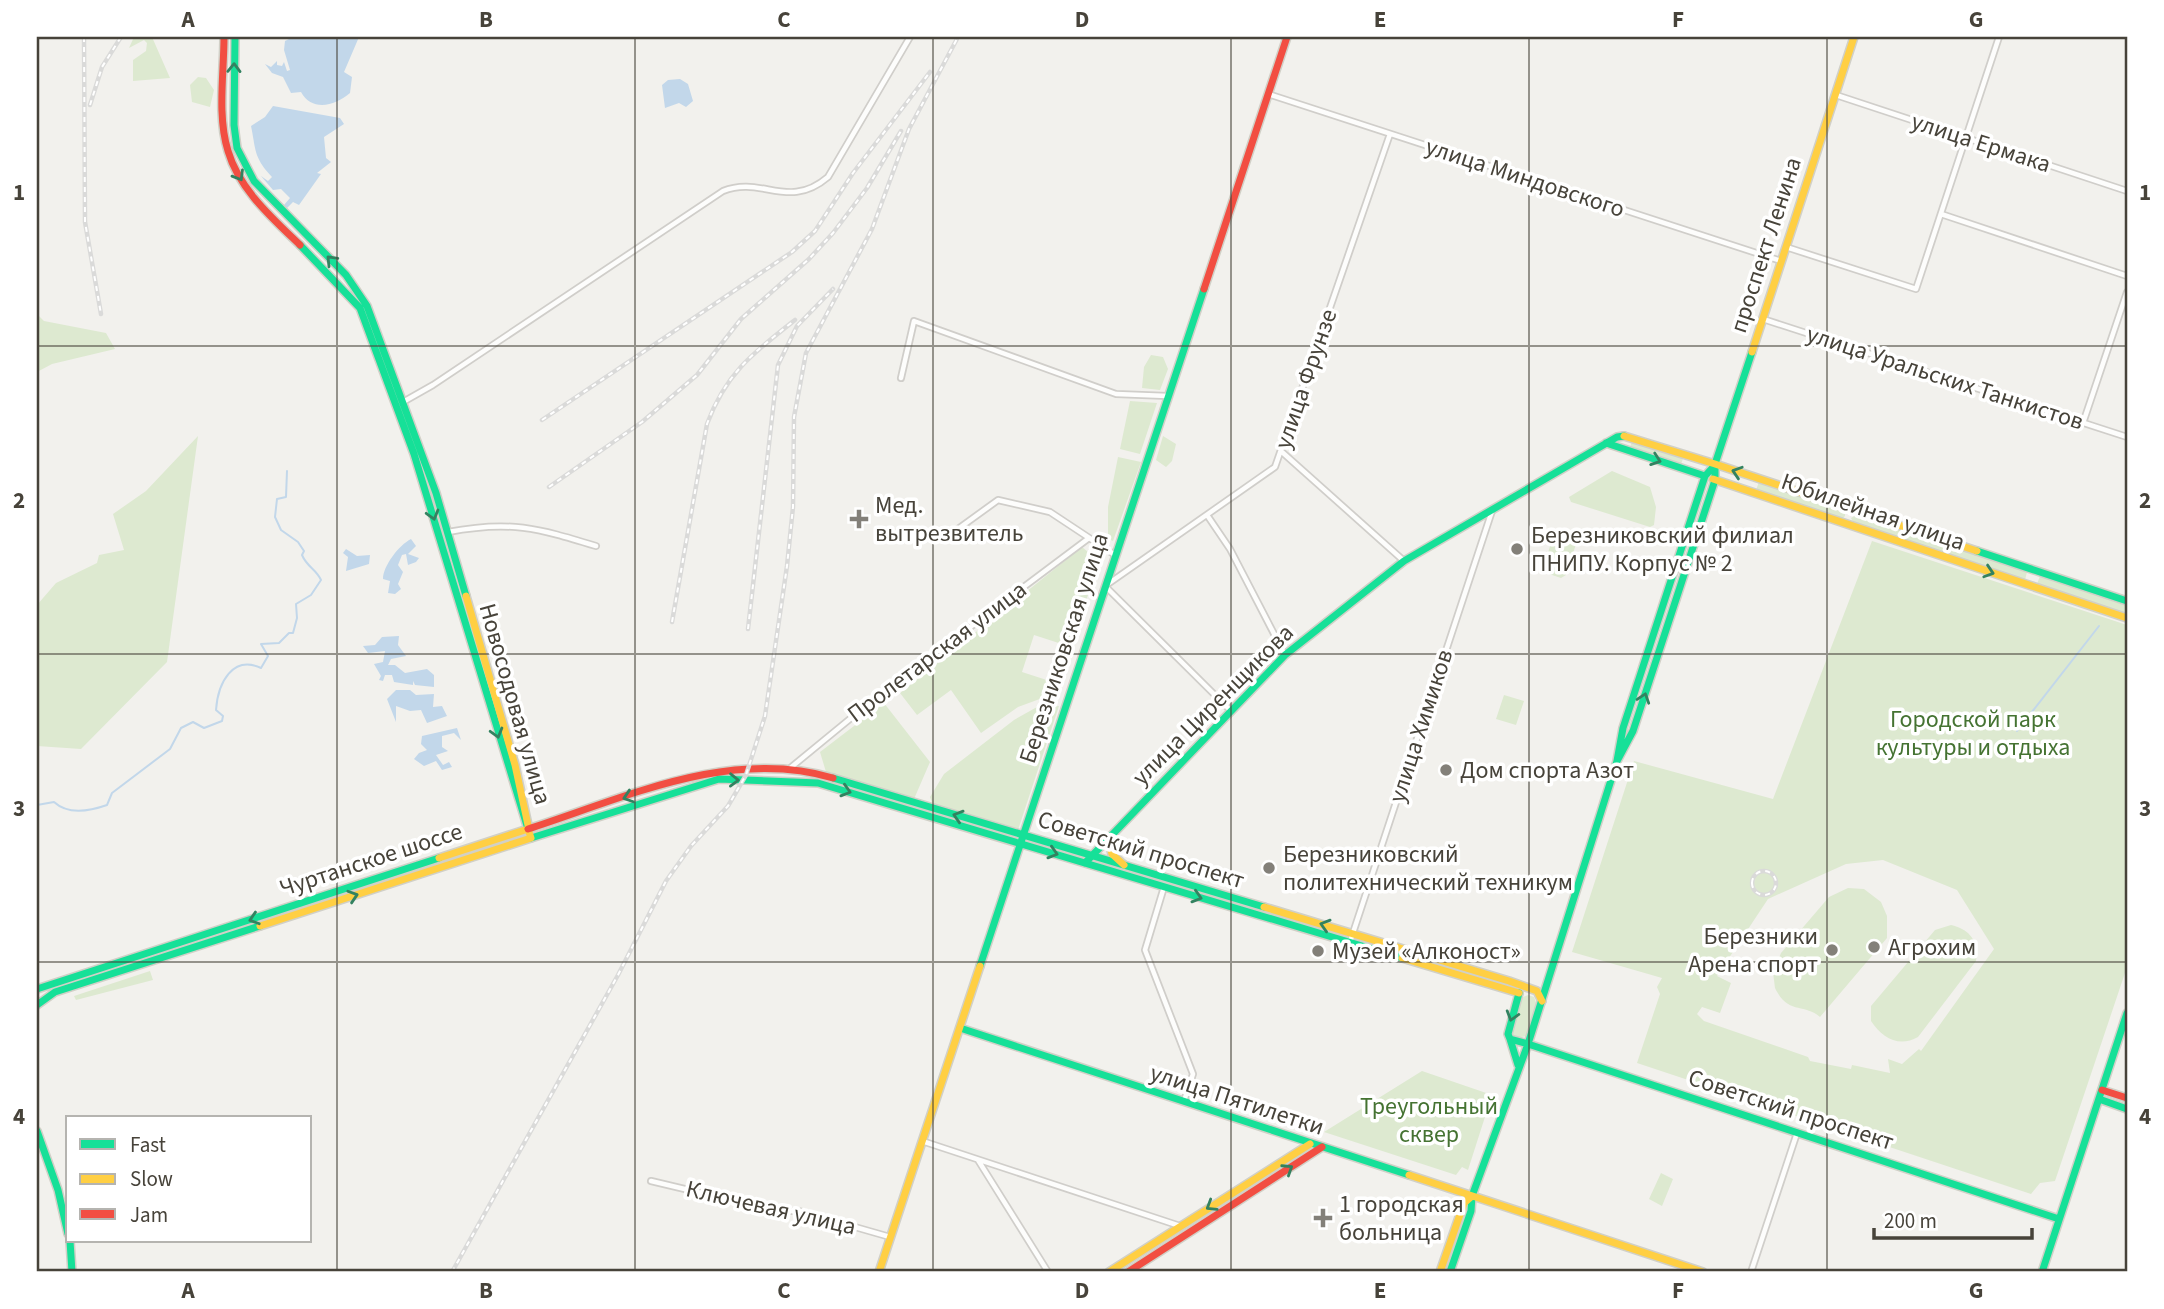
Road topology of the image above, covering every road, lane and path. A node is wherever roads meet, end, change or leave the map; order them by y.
1 (224, 37) edge
2 (235, 37) edge
3 (910, 37) edge
4 (1287, 37) edge
5 (1854, 37) edge
6 (1999, 37) edge
7 (1268, 94) junction
8 (1835, 95) junction
9 (1390, 134) junction
10 (1966, 138) junction
11 (2127, 191) edge
12 (1941, 214) junction
13 (1786, 247) junction
14 (1781, 261) junction
15 (2127, 276) edge
16 (2127, 292) edge
17 (1762, 318) junction
18 (901, 378) dead end
19 (1169, 396) junction
20 (403, 402) junction
21 (2083, 423) junction
22 (1629, 436) joint
23 (2127, 437) edge
24 (1606, 443) junction
25 (1282, 452) junction
26 (1715, 464) junction
27 (1706, 477) junction
28 (1715, 480) junction
29 (1492, 510) junction
30 (1207, 515) junction
31 (447, 532) junction
32 (951, 534) dead end
33 (1089, 538) junction
34 (596, 546) dead end
35 (1115, 555) junction
36 (1404, 561) junction
37 (1105, 586) junction
38 (2127, 601) edge
39 (2127, 618) edge
40 (1285, 655) junction
41 (1230, 710) junction
42 (1617, 761) junction
43 (788, 770) junction
44 (717, 771) joint
45 (779, 779) junction
46 (688, 786) joint
47 (528, 829) junction
48 (1023, 835) junction
49 (531, 838) junction
50 (1108, 838) junction
51 (1021, 844) junction
52 (1092, 855) junction
53 (1085, 863) junction
54 (1124, 865) junction
55 (1164, 887) junction
56 (1353, 934) junction
57 (1350, 942) junction
58 (1547, 981) junction
59 (1531, 988) junction
60 (37, 989) edge
61 (1519, 993) junction
62 (1542, 1001) junction
63 (37, 1005) edge
64 (2127, 1013) edge
65 (960, 1028) junction
66 (1510, 1039) junction
67 (1528, 1044) junction
68 (1517, 1072) junction
69 (2102, 1090) junction
70 (2127, 1098) edge
71 (2099, 1099) junction
72 (1184, 1102) junction
73 (2127, 1108) edge
74 (37, 1131) edge
75 (1797, 1132) junction
76 (922, 1141) junction
77 (1310, 1144) junction
78 (1322, 1147) junction
79 (978, 1159) junction
80 (651, 1181) dead end
81 (1243, 1186) junction
82 (1249, 1194) junction
83 (1472, 1196) junction
84 (2059, 1219) junction
85 (66, 1225) edge
86 (1180, 1226) junction
87 (891, 1237) junction
88 (69, 1242) edge
89 (1691, 1270) edge
90 (72, 1272) edge
91 (880, 1272) edge
92 (1048, 1272) edge
93 (1109, 1272) edge
94 (1128, 1272) edge
95 (1440, 1272) edge
96 (1450, 1272) edge
97 (1703, 1272) edge
98 (1751, 1272) edge
99 (2042, 1272) edge

1 -> 47 main road, Новосодовая улица
20 -> 2 main road, Новосодовая улица
3 - 20 street
4 - 7 main road, Березниковская улица
5 - 8 main road, проспект Ленина
6 - 10 street
7 - 9 street, улица Миндовского
7 - 19 main road, Березниковская улица
8 - 10 street, улица Ермака
8 - 13 main road, проспект Ленина
9 - 14 street, улица Миндовского
9 - 25 street, улица Фрунзе
10 - 11 street, улица Ермака
10 - 12 street
12 - 13 street
12 - 15 street
13 - 14 main road, проспект Ленина
14 - 17 main road, проспект Ленина
16 - 21 street
17 - 21 street, улица Уральских Танкистов
17 - 26 main road, проспект Ленина
18 - 19 street
19 - 35 main road, Березниковская улица
20 - 31 main road, Новосодовая улица
21 - 23 street, улица Уральских Танкистов
22 - 24 main road, улица Циренщикова
22 - 26 main road, Юбилейная улица
24 -> 27 main road, Юбилейная улица
24 - 29 main road, улица Циренщикова
25 - 30 street, улица Фрунзе
25 - 36 street
26 - 27 main road, проспект Ленина
26 - 28 main road, проспект Ленина
38 -> 26 main road, Юбилейная улица
27 - 28 main road, Юбилейная улица
27 - 42 main road, проспект Ленина
28 -> 39 main road, Юбилейная улица
42 -> 28 main road, проспект Ленина
29 - 36 main road, улица Циренщикова
29 - 56 street, улица Химиков
30 - 37 street, улица Фрунзе
30 - 40 street
31 - 34 street
31 - 47 main road, Новосодовая улица
32 - 33 street
33 - 35 street
33 - 43 street, Пролетарская улица
35 - 37 main road, Березниковская улица
36 - 40 main road, улица Циренщикова
37 - 41 street
37 - 48 main road, Березниковская улица
40 - 41 main road, улица Циренщикова
41 - 50 main road, улица Циренщикова
42 - 58 main road, проспект Ленина
43 - 44 main road, Советский проспект
43 - 45 main road
48 -> 43 main road, Советский проспект
44 -> 47 main road, Чуртанское шоссе
46 -> 45 main road, Советский проспект
45 -> 51 main road, Советский проспект
46 - 49 main road, Чуртанское шоссе
47 - 49 main road
47 -> 60 main road, Чуртанское шоссе
48 - 51 main road, Березниковская улица
48 - 52 main road, Советский проспект
63 -> 49 main road, Чуртанское шоссе
50 - 52 main road, улица Циренщикова
50 - 54 main road
51 -> 53 main road, Советский проспект
51 - 65 main road, Березниковская улица
52 - 53 main road, улица Циренщикова
52 - 54 main road, Советский проспект
53 - 55 main road, Советский проспект
56 -> 54 main road, Советский проспект
55 -> 57 main road, Советский проспект
55 - 72 street
56 - 57 street, улица Химиков
56 - 59 main road, Советский проспект
57 - 61 main road, Советский проспект
58 - 59 main road
58 - 62 main road, проспект Ленина
59 - 61 main road
59 - 62 main road
61 -> 66 main road
62 - 67 main road, проспект Ленина
64 - 69 main road
65 - 72 main road, улица Пятилетки
65 - 76 main road, Березниковская улица
66 - 67 main road, Советский проспект
66 - 68 main road
67 - 68 main road, проспект Ленина
67 - 75 main road, Советский проспект
68 - 83 main road, проспект Ленина
69 - 70 main road
69 - 71 main road
71 - 73 main road
71 - 84 main road
72 - 77 main road, улица Пятилетки
74 - 85 main road
75 - 84 main road, Советский проспект
75 - 98 street
76 - 79 street
76 - 87 main road, Березниковская улица
77 - 78 main road, улица Пятилетки
77 - 81 main road
82 -> 78 main road
78 - 83 main road, улица Пятилетки
79 - 86 street
79 - 92 street
80 - 87 street, Ключевая улица
81 - 82 main road
81 -> 86 main road
82 - 94 main road
83 - 89 main road, улица Пятилетки
83 - 95 main road, проспект Ленина
83 - 96 main road, проспект Ленина
84 - 99 main road
86 - 93 main road
87 - 91 main road, Березниковская улица
88 - 90 main road
89 - 97 main road, улица Пятилетки

